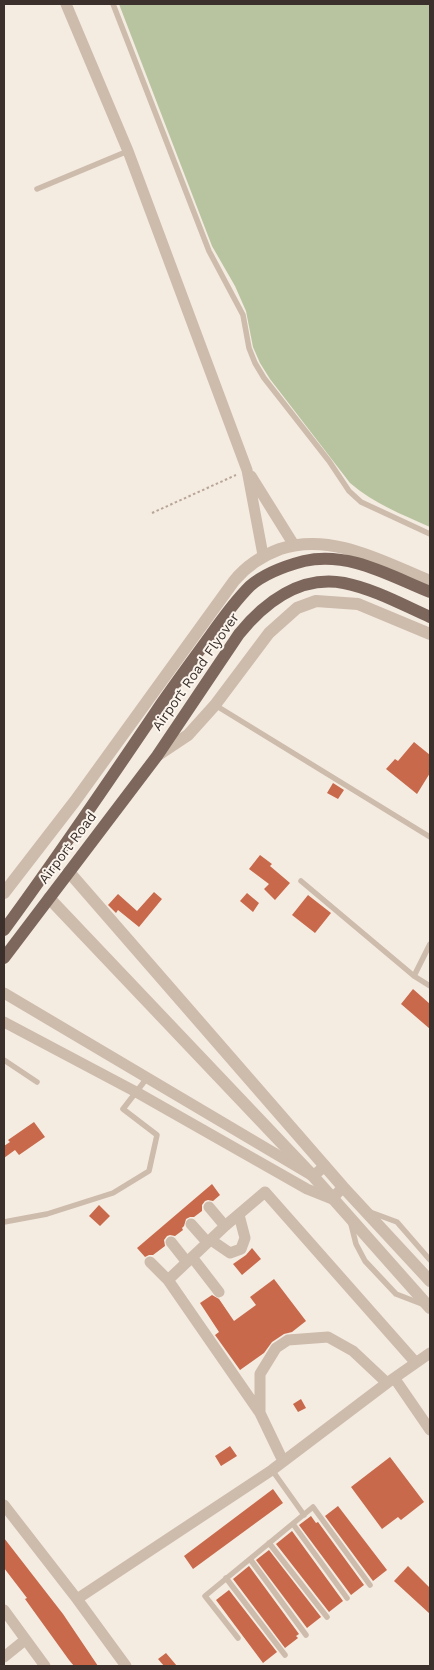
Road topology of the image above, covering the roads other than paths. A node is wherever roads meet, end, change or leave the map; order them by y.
1 (66, 4) edge
2 (113, 4) edge
3 (128, 151) junction
4 (37, 189) dead end
5 (247, 470) junction
6 (430, 534) edge
7 (294, 545) junction
8 (264, 555) junction
9 (430, 581) edge
10 (430, 592) edge
11 (430, 617) edge
12 (430, 634) edge
13 (215, 705) junction
14 (157, 756) junction
15 (430, 837) edge
16 (70, 872) junction
17 (301, 881) dead end
18 (4, 893) edge
19 (49, 898) junction
20 (4, 930) edge
21 (430, 944) edge
22 (4, 958) edge
23 (414, 976) junction
24 (430, 986) edge
25 (4, 993) edge
26 (4, 1022) edge
27 (4, 1060) edge
28 (147, 1078) junction
29 (37, 1082) dead end
30 (136, 1092) junction
31 (325, 1166) junction
32 (312, 1176) junction
33 (344, 1187) junction
34 (332, 1198) junction
35 (209, 1207) dead end
36 (363, 1210) junction
37 (239, 1215) junction
38 (348, 1216) junction
39 (4, 1222) edge
40 (191, 1224) dead end
41 (225, 1226) junction
42 (209, 1241) junction
43 (171, 1242) dead end
44 (189, 1259) junction
45 (430, 1260) edge
46 (150, 1262) dead end
47 (168, 1280) junction
48 (430, 1281) edge
49 (219, 1292) dead end
50 (430, 1307) edge
51 (429, 1356) edge
52 (416, 1362) junction
53 (391, 1381) junction
54 (260, 1413) junction
55 (430, 1430) edge
56 (283, 1461) junction
57 (272, 1470) junction
58 (4, 1505) edge
59 (304, 1515) junction
60 (293, 1524) junction
61 (269, 1543) junction
62 (250, 1559) junction
63 (226, 1578) junction
64 (370, 1585) dead end
65 (347, 1598) dead end
66 (77, 1599) junction
67 (4, 1610) edge
68 (327, 1617) dead end
69 (306, 1636) dead end
70 (238, 1638) dead end
71 (26, 1640) junction
72 (285, 1655) dead end
73 (4, 1657) edge
74 (45, 1666) edge
75 (126, 1666) edge

1 - 3 street
2 - 6 lane
3 - 4 lane
3 - 5 street
5 - 7 street
5 - 8 street
7 - 8 street
7 - 9 street
8 - 18 street
10 - 20 main road
11 - 14 main road, Airport Road Flyover
12 - 13 street
13 - 14 street
13 - 15 lane
14 - 16 main road, Airport Road
16 - 19 main road, Airport Road
16 - 31 street
17 - 23 lane
19 - 22 main road, Airport Road
19 - 32 street
21 - 23 lane
23 - 24 lane
25 - 28 street
26 - 30 street
27 - 29 lane
28 - 30 lane
28 - 32 street
30 - 34 street
30 - 39 lane
31 - 32 street
31 - 33 street
32 - 34 street
33 - 34 street
33 - 36 street
34 - 38 street
35 - 41 street
36 - 45 lane
36 - 48 street
37 - 41 street
37 - 42 street
37 - 52 street
38 - 50 street
38 - 50 lane
40 - 42 street
41 - 42 street
42 - 44 street
43 - 44 street
44 - 47 street
44 - 49 street
46 - 47 street
47 - 54 street
51 - 52 street
52 - 53 street
53 - 54 street
53 - 55 street
53 - 56 street
54 - 56 street
56 - 57 street
57 - 59 lane
57 - 66 street
58 - 66 street
59 - 60 lane
59 - 64 lane
60 - 61 lane
60 - 65 lane
61 - 62 lane
61 - 68 lane
62 - 63 lane
62 - 69 lane
63 - 70 lane
63 - 72 lane
66 - 75 street
67 - 71 street
71 - 73 street
71 - 74 street

